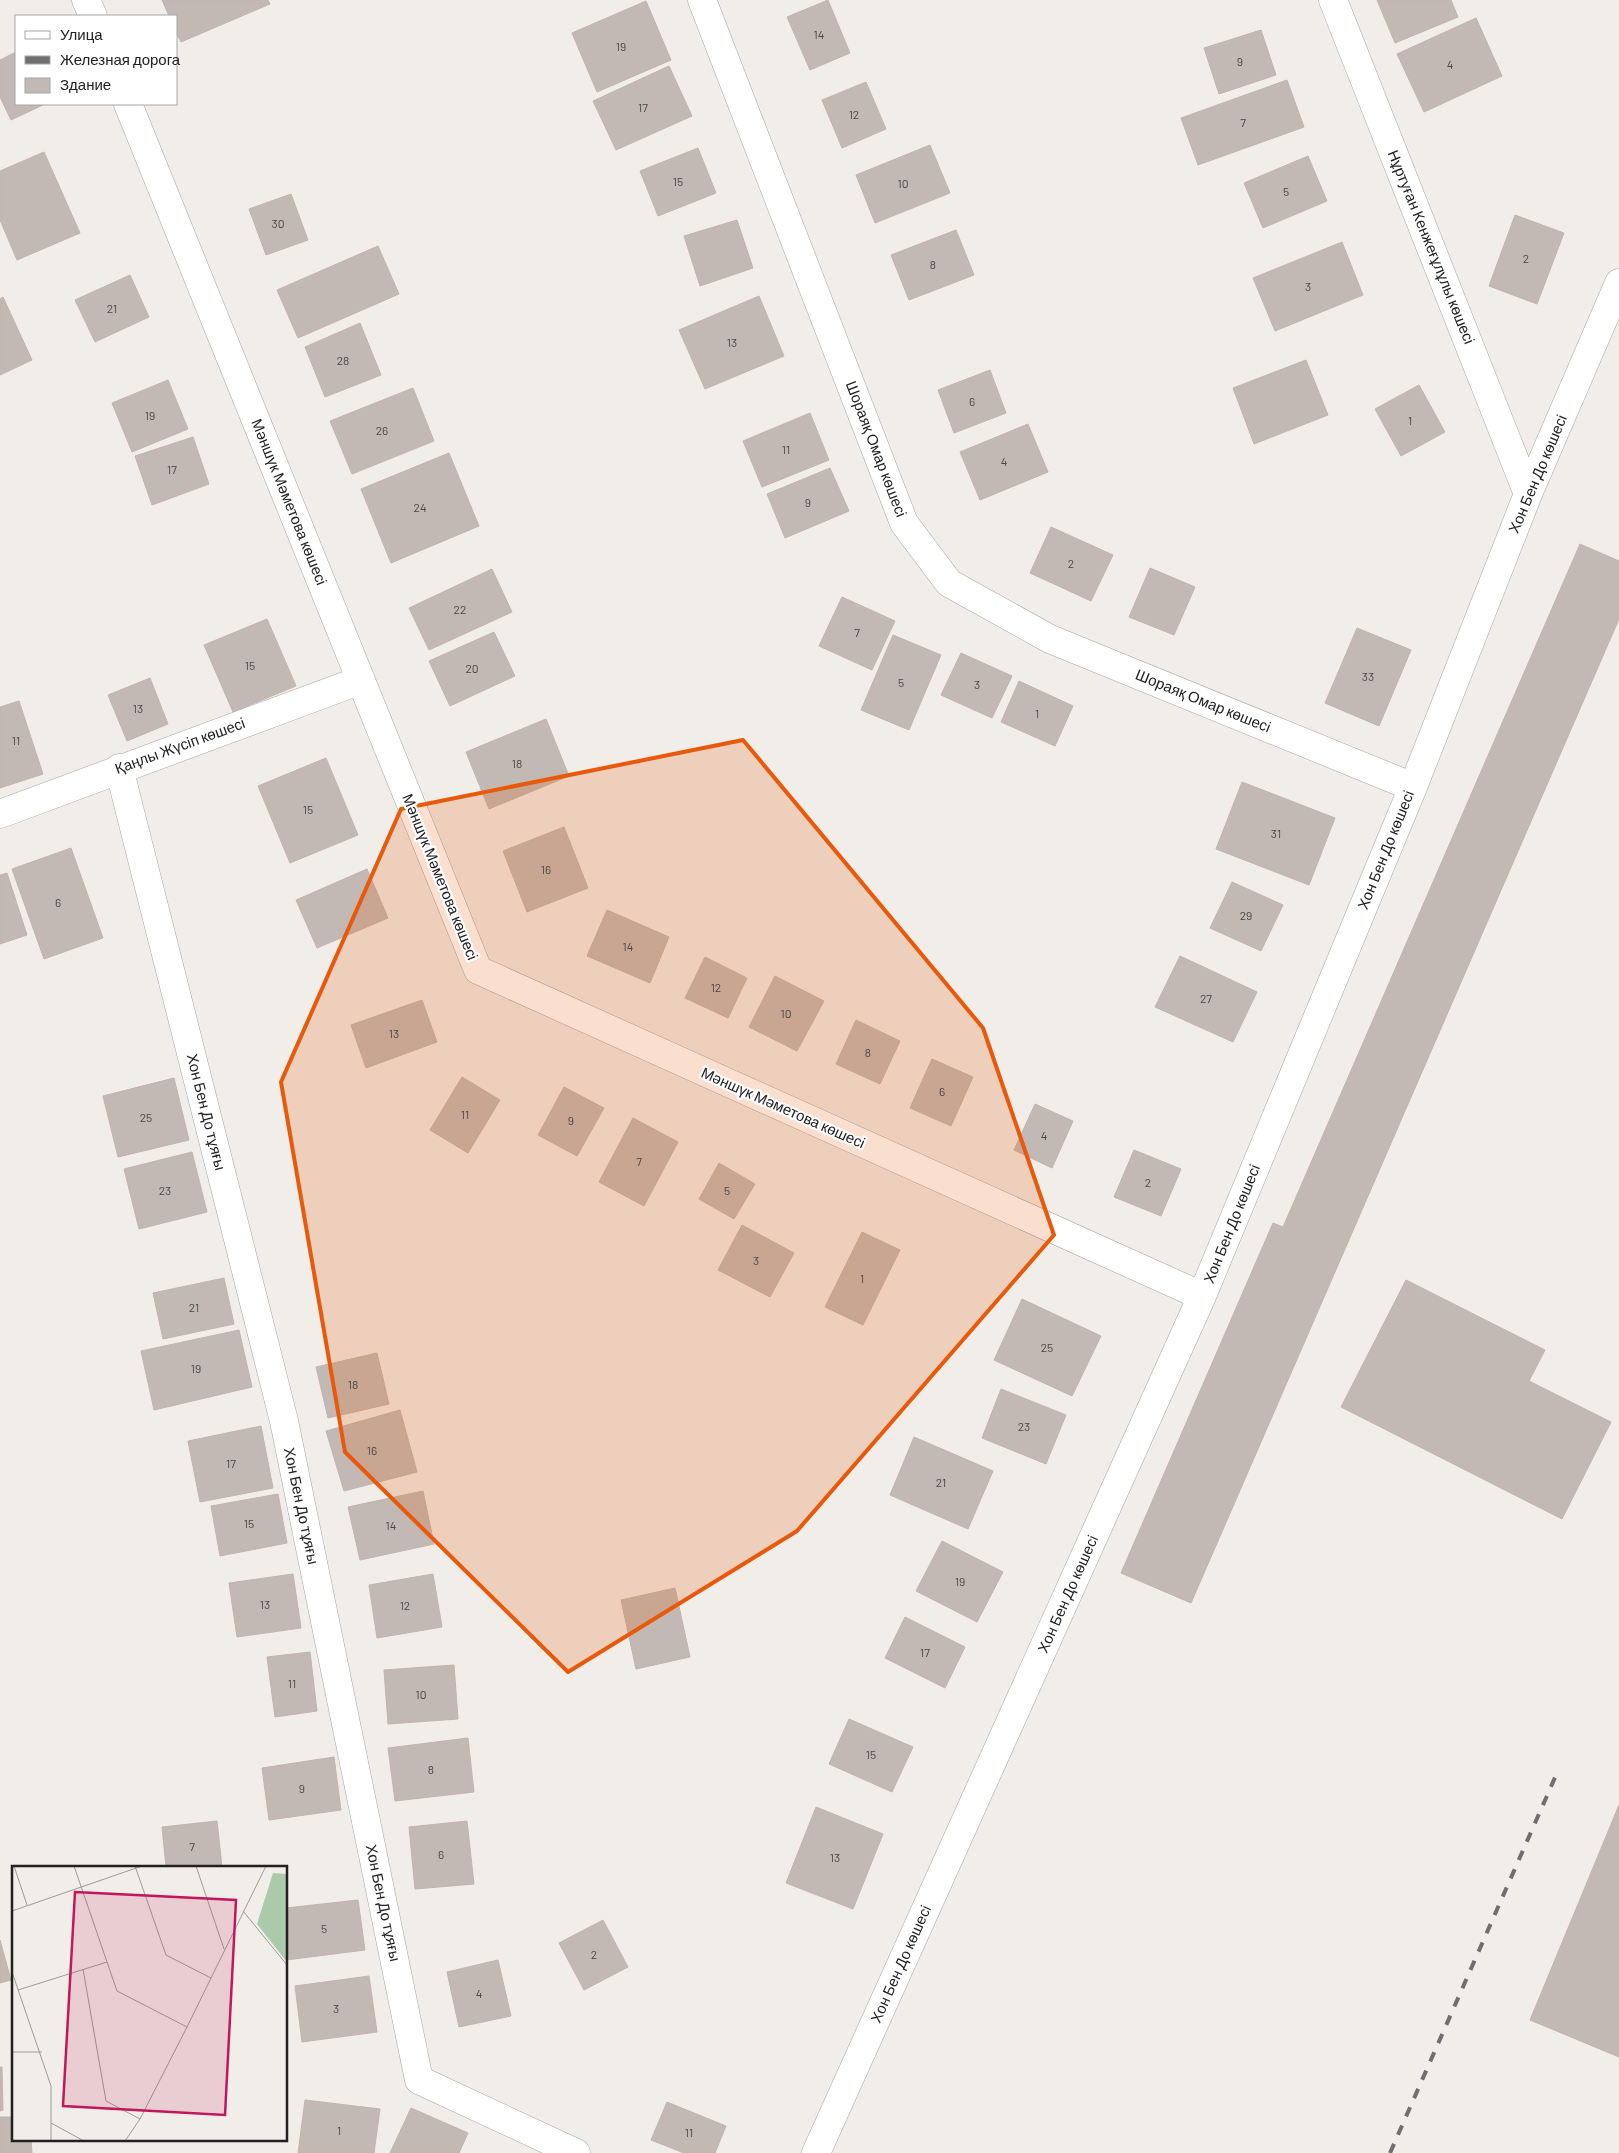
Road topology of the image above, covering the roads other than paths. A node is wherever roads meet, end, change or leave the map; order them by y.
1 (86, 0) edge
2 (702, 0) edge
3 (1333, 0) edge
4 (93, 15) edge
5 (128, 105) edge
6 (1619, 283) edge
7 (1528, 494) junction
8 (361, 680) junction
9 (119, 768) junction
10 (1413, 787) junction
11 (0, 814) edge
12 (1202, 1296) junction
13 (576, 2153) edge
14 (816, 2153) edge

1 - 4 street
2 - 10 street, Шораяқ Омар көшесі
3 - 7 street, Нұртуған Кенжеғұлұлы көшесі
5 - 8 street, Мәншүк Мәметова көшесі
6 - 7 street, Хон Бен До көшесі
7 - 10 street, Хон Бен До көшесі
8 - 9 street, Қаңлы Жүсіп көшесі
8 - 12 street, Мәншүк Мәметова көшесі
9 - 11 street, Қаңлы Жүсіп көшесі
9 - 13 street, Хон Бен До тұяғы
10 - 12 street, Хон Бен До көшесі
12 - 14 street, Хон Бен До көшесі

